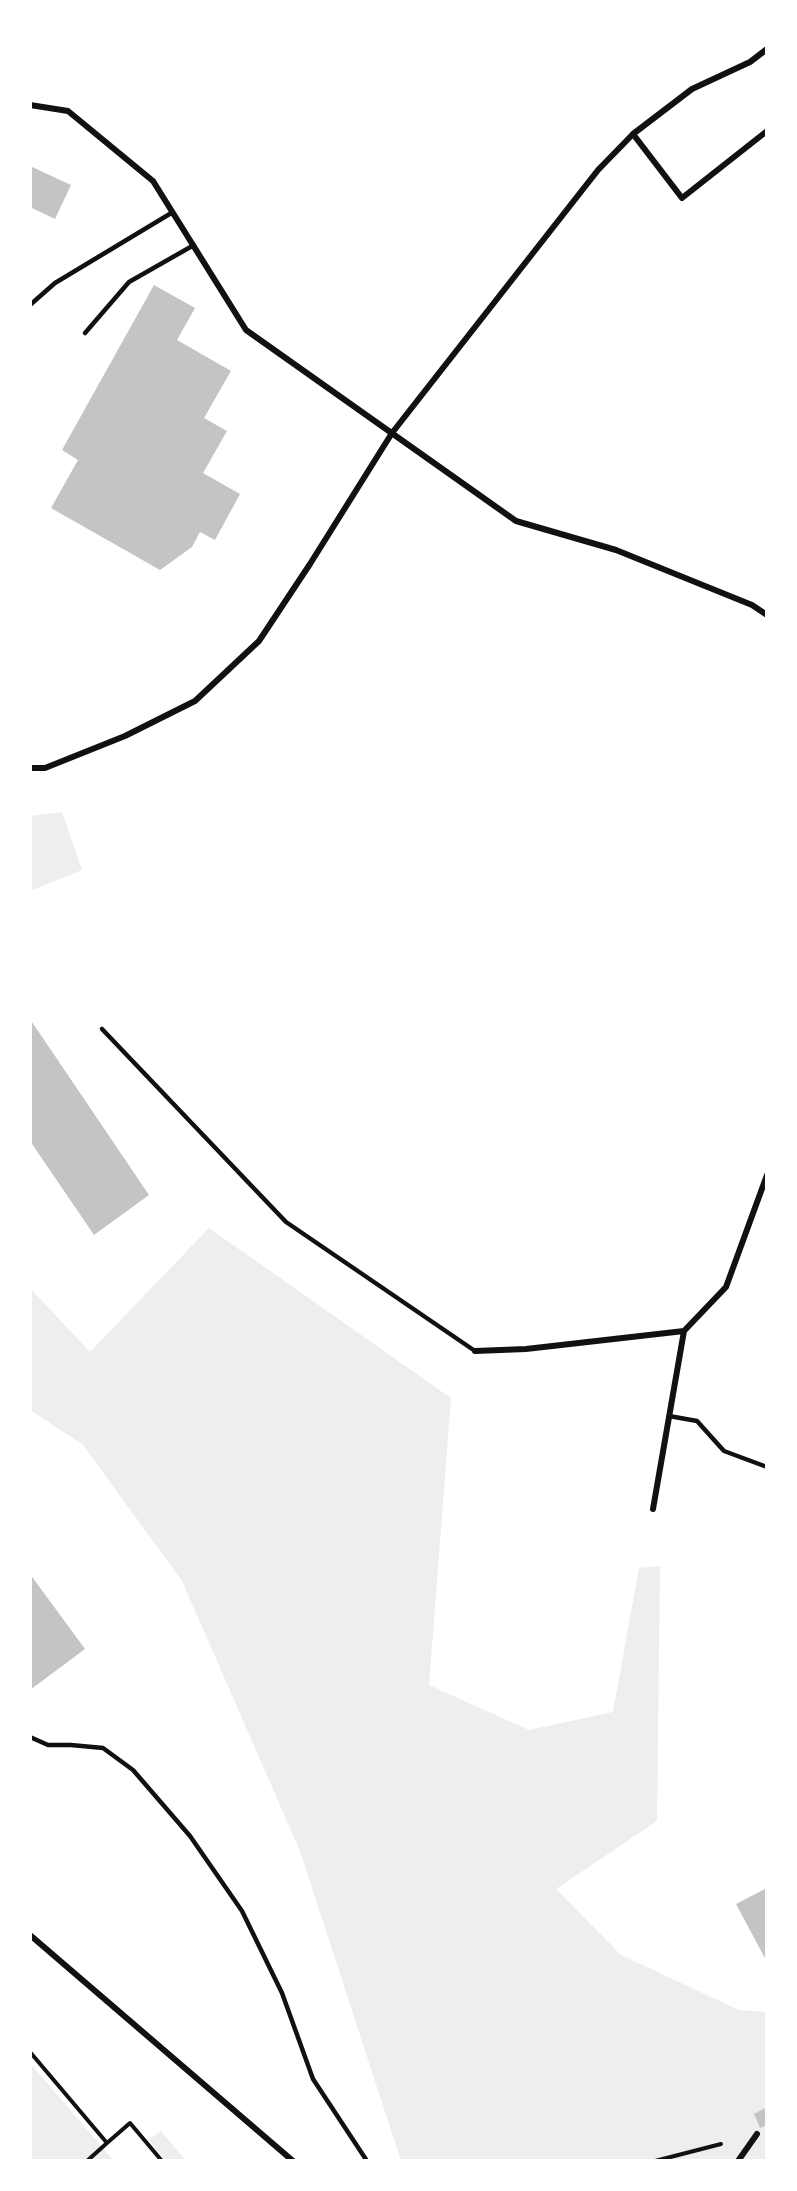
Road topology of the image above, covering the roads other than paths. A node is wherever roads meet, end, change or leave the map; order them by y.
1 (767, 49) edge
2 (30, 105) edge
3 (767, 131) edge
4 (633, 134) junction
5 (173, 212) junction
6 (194, 245) junction
7 (30, 305) edge
8 (85, 333) dead end
9 (392, 433) junction
10 (767, 615) edge
11 (30, 768) edge
12 (102, 1029) dead end
13 (767, 1175) edge
14 (684, 1331) junction
15 (475, 1351) joint
16 (669, 1416) junction
17 (767, 1467) edge
18 (653, 1509) dead end
19 (30, 1737) edge
20 (30, 1935) edge
21 (757, 2134) dead end
22 (292, 2161) edge
23 (367, 2161) edge
24 (738, 2161) edge

1 - 4 street
2 - 5 street
3 - 4 street
4 - 9 street
5 - 6 street
5 - 7 lane
6 - 8 lane
6 - 9 street
9 - 10 street
9 - 11 street
12 - 15 lane
13 - 14 street
14 - 15 street
14 - 16 street
16 - 17 lane
16 - 18 street
19 - 23 lane
20 - 22 street
21 - 24 street

